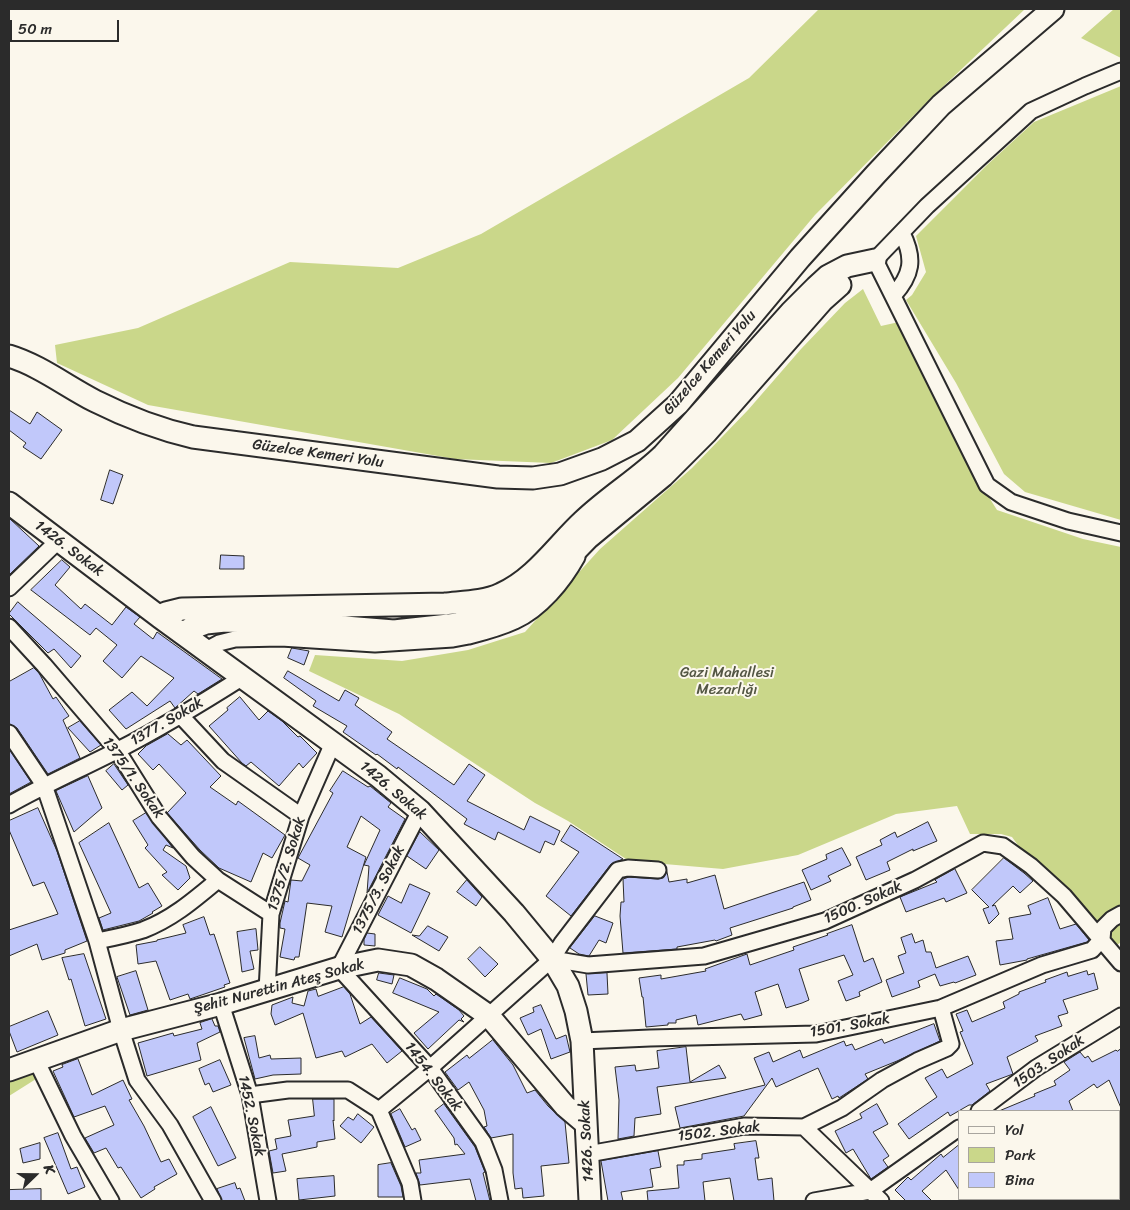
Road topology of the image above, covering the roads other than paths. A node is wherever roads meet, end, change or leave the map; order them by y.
1 (1053, 9) edge
2 (1121, 71) edge
3 (902, 233) junction
4 (875, 260) junction
5 (892, 296) junction
6 (9, 356) edge
7 (9, 503) edge
8 (1121, 533) edge
9 (58, 541) junction
10 (9, 588) edge
11 (445, 604) junction
12 (161, 618) junction
13 (9, 627) edge
14 (464, 630) junction
15 (183, 633) junction
16 (206, 650) junction
17 (243, 677) junction
18 (181, 716) junction
19 (9, 733) edge
20 (333, 743) junction
21 (117, 750) junction
22 (44, 785) junction
23 (9, 805) edge
24 (420, 812) junction
25 (301, 816) junction
26 (658, 870) dead end
27 (218, 880) junction
28 (272, 914) junction
29 (1121, 914) edge
30 (1102, 939) junction
31 (97, 941) junction
32 (552, 959) junction
33 (1121, 963) edge
34 (339, 968) junction
35 (267, 991) junction
36 (221, 1004) junction
37 (940, 1008) junction
38 (489, 1016) junction
39 (1121, 1016) edge
40 (120, 1030) junction
41 (582, 1041) junction
42 (36, 1060) junction
43 (10, 1066) edge
44 (430, 1068) junction
45 (250, 1095) junction
46 (379, 1110) junction
47 (980, 1110) edge
48 (585, 1123) junction
49 (804, 1127) junction
50 (958, 1129) edge
51 (588, 1154) junction
52 (875, 1196) edge
53 (111, 1201) edge
54 (213, 1201) edge
55 (268, 1201) edge
56 (412, 1201) edge
57 (500, 1201) edge
58 (590, 1201) edge
59 (814, 1201) edge

1 - 6 street, Güzelce Kemeri Yolu
2 - 3 street
3 - 4 street
3 - 5 street
4 - 5 street
4 - 11 street
4 - 14 street
5 - 8 street
7 - 9 street, 1426. Sokak
9 - 10 street
9 - 12 street, 1426. Sokak
11 - 12 street
11 - 14 street
12 - 15 street, 1426. Sokak
13 - 21 street, 1375/1. Sokak
14 - 15 street
14 - 16 street
15 - 16 street, 1426. Sokak
16 - 17 street, 1426. Sokak
17 - 18 street, 1377. Sokak
17 - 20 street, 1426. Sokak
18 - 21 street, 1377. Sokak
18 - 25 street
19 - 22 street
20 - 24 street, 1426. Sokak
20 - 25 street, 1375/2. Sokak
21 - 22 street, 1377. Sokak
21 - 27 street, 1375/1. Sokak
22 - 23 street, 1377. Sokak
22 - 31 street
24 - 32 street, 1426. Sokak
24 - 34 street, 1375/3. Sokak
25 - 28 street, 1375/2. Sokak
26 - 32 street
27 - 28 street, 1375/1. Sokak
27 - 31 street
28 - 35 street, 1375/2. Sokak
29 - 30 street
30 - 32 street, 1500. Sokak
30 - 33 street, 1500. Sokak
30 - 37 street, 1501. Sokak
31 - 40 street
32 - 38 street
32 - 41 street, 1426. Sokak
34 - 35 street, Şehit Nurettin Ateş Sokak
34 - 38 street, Şehit Nurettin Ateş Sokak
34 - 44 street, 1454. Sokak
35 - 36 street, Şehit Nurettin Ateş Sokak
36 - 40 street, Şehit Nurettin Ateş Sokak
36 - 45 street, 1452. Sokak
37 - 41 street, 1501. Sokak
37 - 49 street
38 - 44 street
38 - 48 street, Şehit Nurettin Ateş Sokak
39 - 47 street, 1503. Sokak
40 - 42 street, Şehit Nurettin Ateş Sokak
40 - 54 street
41 - 48 street, 1426. Sokak
42 - 43 street, Şehit Nurettin Ateş Sokak
42 - 53 street
44 - 46 street
44 - 57 street, 1454. Sokak
45 - 46 street
45 - 55 street, 1452. Sokak
46 - 56 street
48 - 51 street, 1426. Sokak
49 - 51 street, 1502. Sokak
49 - 52 street
50 - 52 street
51 - 58 street, 1426. Sokak
52 - 59 street

